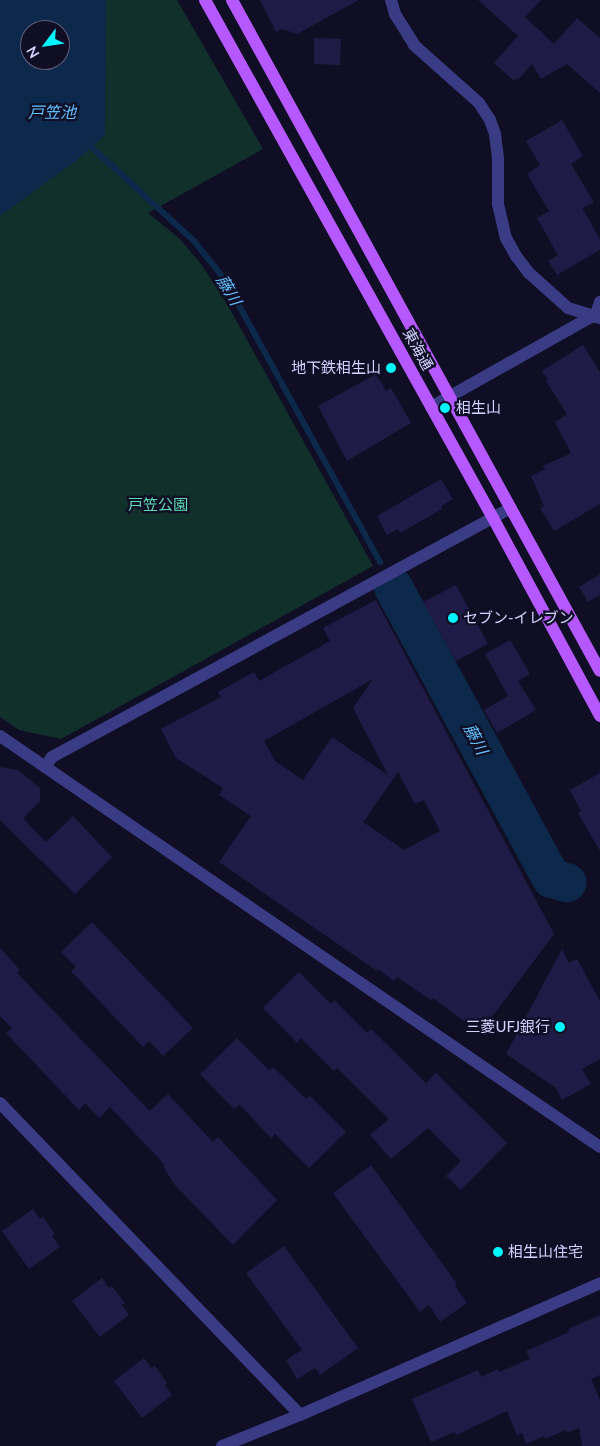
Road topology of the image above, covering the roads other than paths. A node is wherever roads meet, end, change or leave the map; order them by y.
1 (205, 0) edge
2 (232, 0) edge
3 (391, 0) edge
4 (600, 302) edge
5 (595, 317) edge
6 (450, 396) junction
7 (431, 407) junction
8 (512, 508) junction
9 (493, 518) junction
10 (600, 670) edge
11 (600, 716) edge
12 (0, 736) edge
13 (45, 767) junction
14 (0, 1103) edge
15 (600, 1147) edge
16 (600, 1282) edge
17 (300, 1414) junction
18 (222, 1446) edge

1 - 7 main road, 東海通
2 - 6 main road, 東海通
3 - 5 street
4 - 5 street
5 - 6 street
6 - 7 street
6 - 8 main road, 東海通
7 - 9 main road, 東海通
8 - 9 street
8 - 10 main road, 東海通
9 - 11 main road, 東海通
9 - 13 street
12 - 13 street
13 - 15 street
14 - 17 street
16 - 17 street
17 - 18 street

